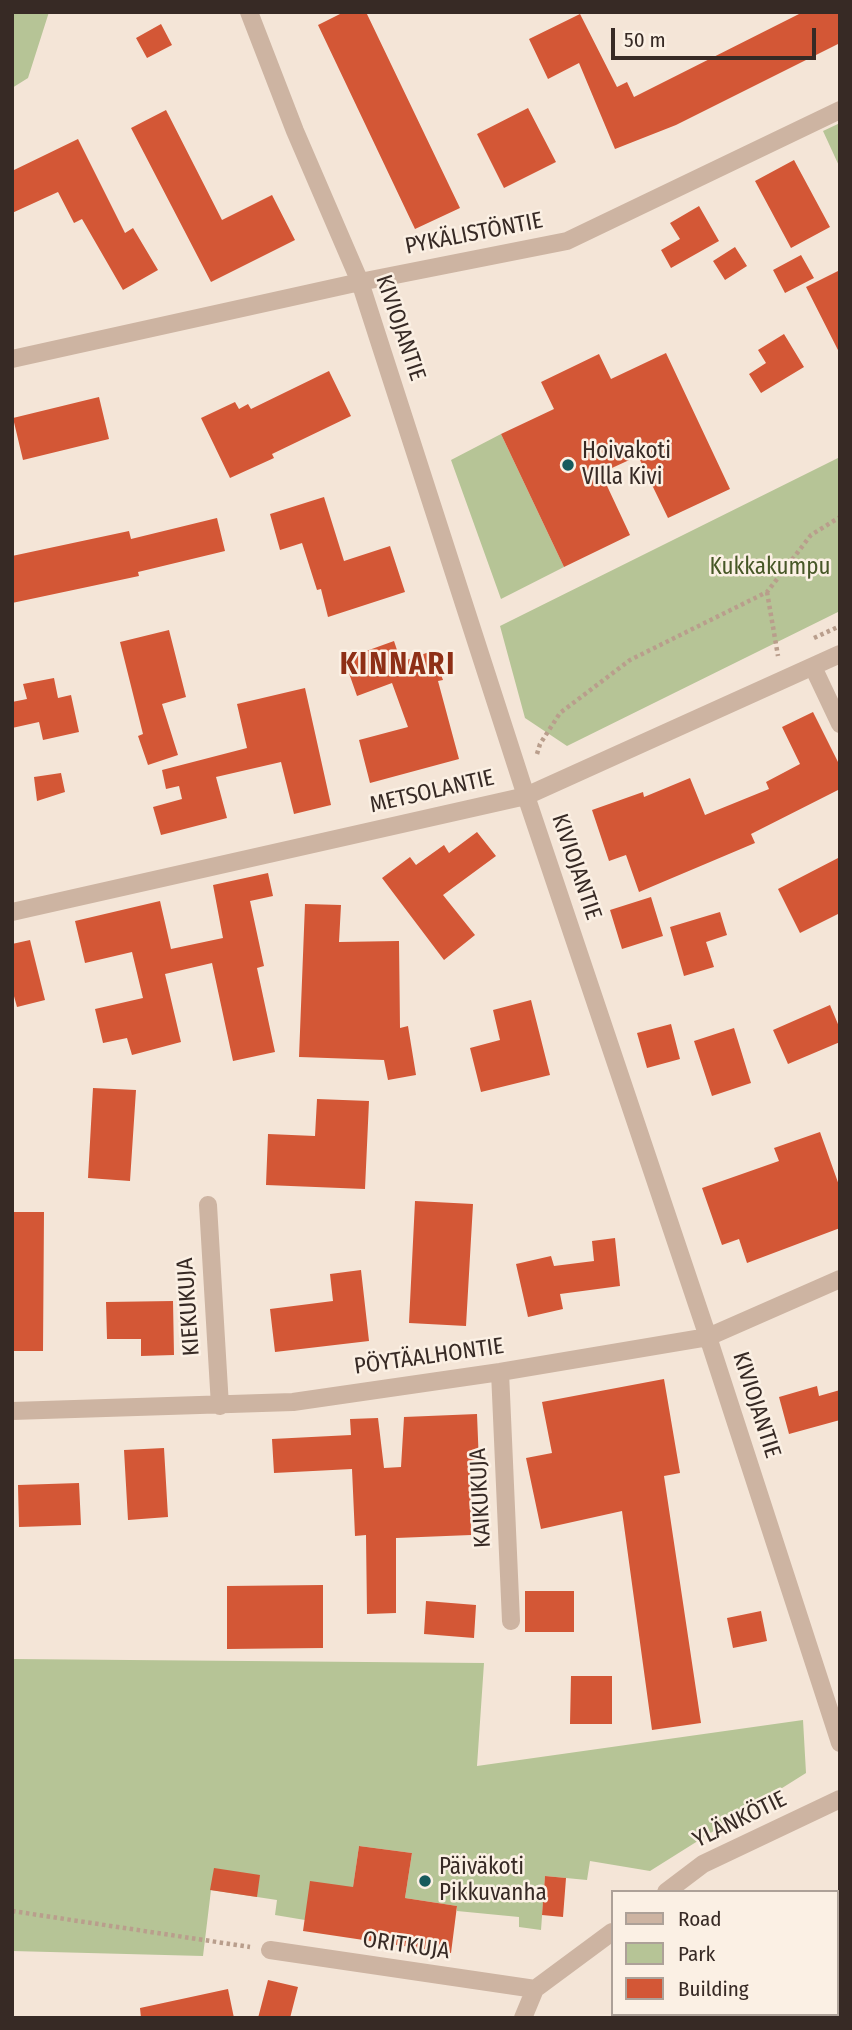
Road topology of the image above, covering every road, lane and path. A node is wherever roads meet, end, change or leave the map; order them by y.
1 (249, 12) edge
2 (840, 110) edge
3 (360, 282) junction
4 (12, 359) edge
5 (840, 517) edge
6 (767, 592) junction
7 (840, 626) edge
8 (802, 644) dead end
9 (790, 650) dead end
10 (840, 654) edge
11 (778, 656) junction
12 (765, 662) dead end
13 (813, 667) junction
14 (840, 724) edge
15 (517, 766) junction
16 (526, 796) junction
17 (12, 912) edge
18 (208, 1205) dead end
19 (840, 1279) edge
20 (708, 1337) junction
21 (500, 1372) junction
22 (220, 1406) junction
23 (12, 1411) edge
24 (511, 1621) dead end
25 (840, 1743) edge
26 (840, 1800) edge
27 (669, 1890) edge
28 (12, 1911) edge
29 (610, 1933) edge
30 (270, 1950) joint
31 (535, 1989) junction
32 (523, 2018) edge

1 - 3 street, KIVIOJANTIE
2 - 3 street, PYKÄLISTÖNTIE
3 - 4 street, PYKÄLISTÖNTIE
3 - 15 street, KIVIOJANTIE
5 - 6 path
6 - 11 path
6 - 15 path
7 - 8 path
9 - 11 path
10 - 13 street, METSOLANTIE
11 - 12 path
13 - 14 street
13 - 16 street, METSOLANTIE
15 - 16 street, KIVIOJANTIE
16 - 17 street, METSOLANTIE
16 - 20 street, KIVIOJANTIE
18 - 22 street, KIEKUKUJA
19 - 20 street, PÖYTÄALHONTIE
20 - 21 street, PÖYTÄALHONTIE
20 - 25 street, KIVIOJANTIE
21 - 22 street, PÖYTÄALHONTIE
21 - 24 street, KAIKUKUJA
22 - 23 street, PÖYTÄALHONTIE
26 - 27 street, YLÄNKÖTIE
28 - 30 path
29 - 31 street
30 - 31 street, ORITKUJA
31 - 32 street

